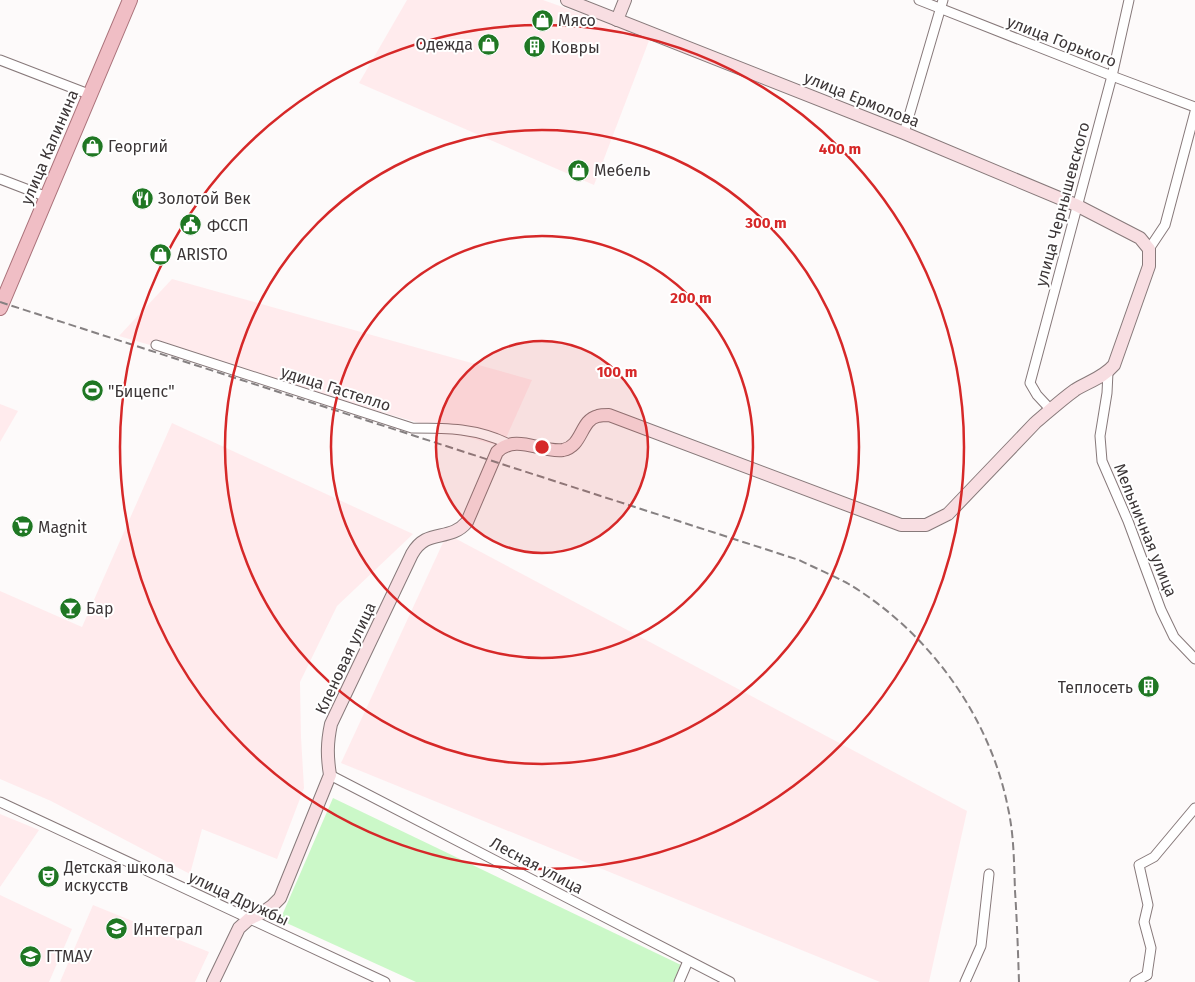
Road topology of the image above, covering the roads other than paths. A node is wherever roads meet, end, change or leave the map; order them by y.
1 (130, 0) edge
2 (568, 0) edge
3 (625, 0) edge
4 (920, 0) edge
5 (1129, 0) edge
6 (942, 5) edge
7 (617, 20) junction
8 (0, 60) edge
9 (1112, 76) junction
10 (91, 95) junction
11 (1195, 106) edge
12 (1195, 112) edge
13 (904, 133) junction
14 (0, 179) edge
15 (47, 197) junction
16 (1076, 206) junction
17 (1149, 249) junction
18 (4, 287) edge
19 (0, 308) edge
20 (156, 345) dead end
21 (1108, 372) junction
22 (1051, 410) junction
23 (509, 444) junction
24 (1195, 660) edge
25 (330, 775) junction
26 (0, 802) edge
27 (1195, 808) edge
28 (989, 874) dead end
29 (249, 919) junction
30 (688, 961) junction
31 (1149, 979) edge
32 (374, 980) edge
33 (213, 982) edge
34 (385, 982) edge
35 (679, 982) edge
36 (730, 982) edge
37 (965, 982) edge
38 (1135, 982) edge

1 - 10 main road, улица Калинина
2 - 7 street, улица Ермолова
3 - 7 street
4 - 6 street, улица Горького
5 - 9 street, улица Чернышевского
6 - 9 street, улица Горького
6 - 13 street
7 - 13 street, улица Ермолова
8 - 10 street
9 - 11 street, улица Горького
9 - 16 street, улица Чернышевского
10 - 15 main road, улица Калинина
12 - 17 street
13 - 16 street, улица Ермолова
14 - 15 street
15 - 18 main road, улица Калинина
16 - 17 street, улица Ермолова
16 - 22 street, улица Чернышевского
17 - 21 street
18 - 19 main road, улица Калинина
20 - 23 street, удица Гастелло
21 - 22 street
21 - 24 street, Мельничная улица
22 - 23 street
23 - 25 street, Кленовая улица
25 - 29 street
25 - 30 street, Лесная улица
26 - 29 street, улица Дружбы
27 - 31 street
28 - 37 street
29 - 32 street, улица Дружбы
29 - 33 street
30 - 35 street
30 - 36 street, Лесная улица
31 - 38 street
32 - 34 street, улица Дружбы

